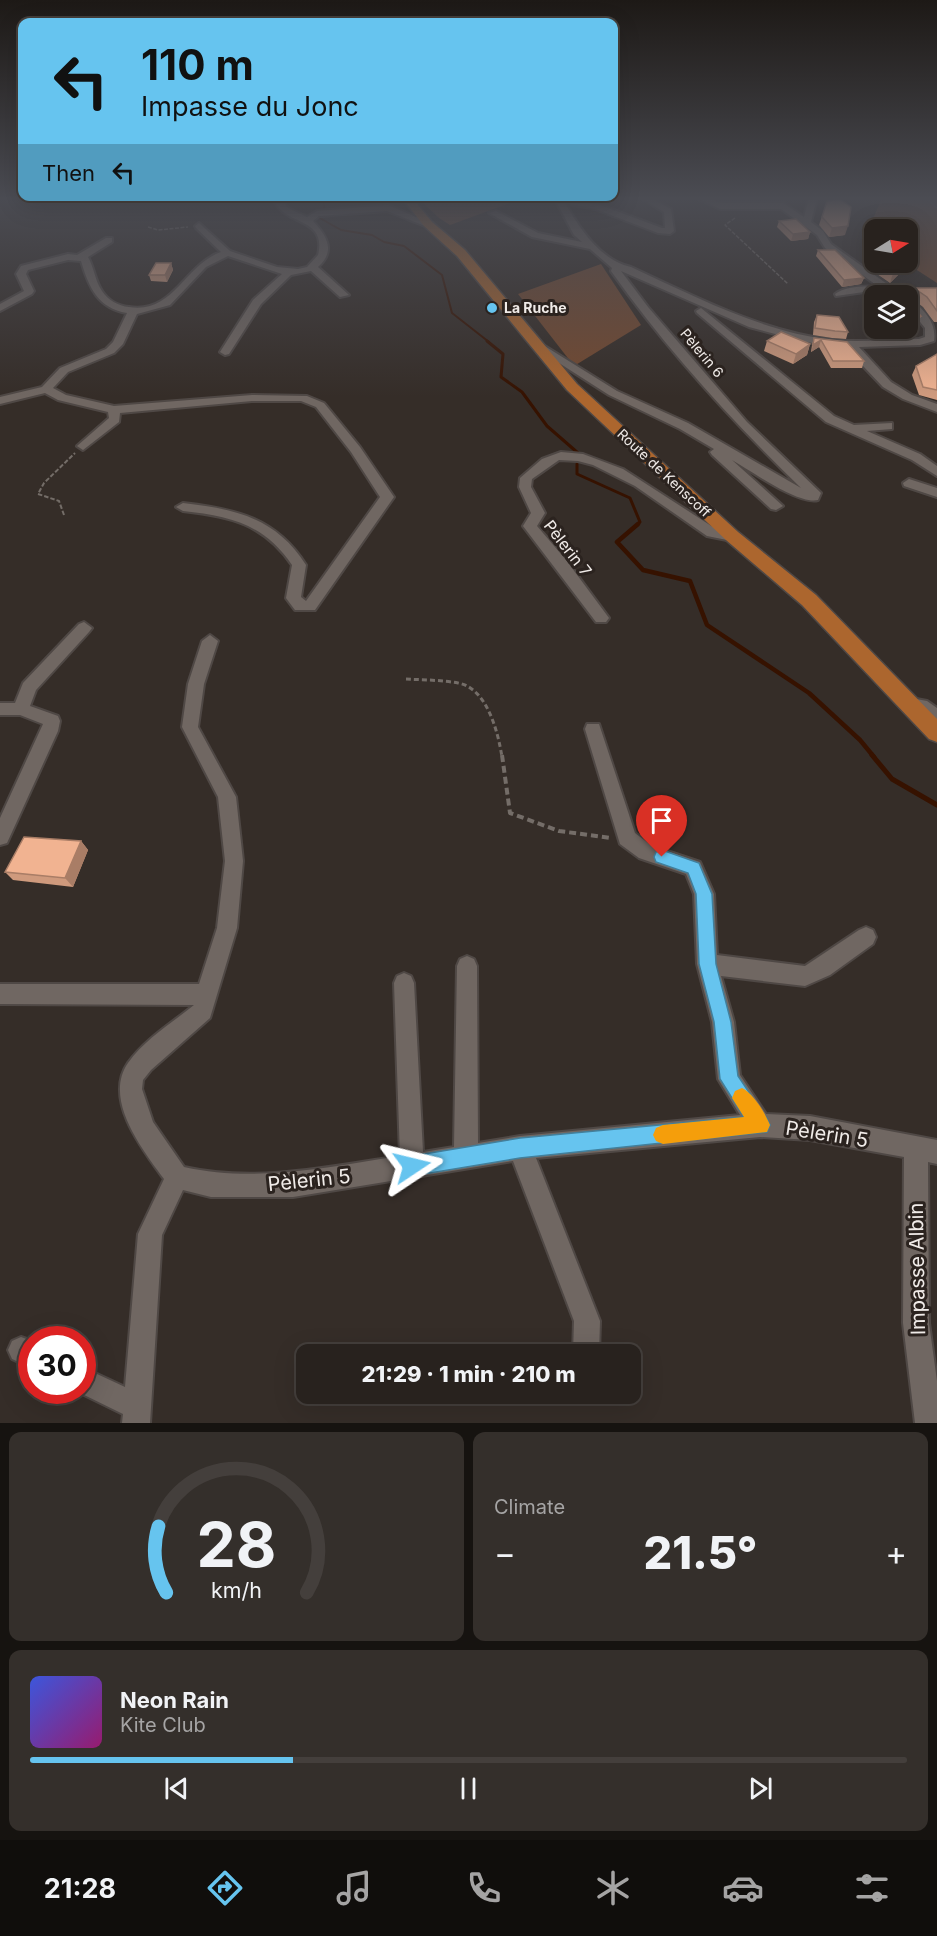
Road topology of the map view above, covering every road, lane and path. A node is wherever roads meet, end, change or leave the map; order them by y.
1 (38, 264) edge
2 (88, 264) edge
3 (204, 264) edge
4 (258, 264) edge
5 (315, 264) edge
6 (470, 264) edge
7 (613, 264) edge
8 (767, 264) edge
9 (854, 264) edge
10 (312, 267) junction
11 (616, 267) junction
12 (289, 272) junction
13 (788, 284) dead end
14 (884, 285) edge
15 (864, 289) edge
16 (840, 294) dead end
17 (344, 295) dead end
18 (684, 297) junction
19 (0, 308) edge
20 (134, 312) junction
21 (918, 312) edge
22 (848, 344) junction
23 (539, 347) junction
24 (225, 352) dead end
25 (46, 389) junction
26 (0, 401) edge
27 (937, 408) edge
28 (114, 410) junction
29 (684, 426) junction
30 (888, 426) dead end
31 (849, 428) junction
32 (83, 446) joint
33 (937, 471) edge
34 (909, 483) dead end
35 (937, 493) edge
36 (776, 506) dead end
37 (183, 507) dead end
38 (64, 515) dead end
39 (732, 536) junction
40 (601, 618) dead end
41 (84, 628) dead end
42 (210, 642) dead end
43 (406, 679) dead end
44 (909, 703) junction
45 (0, 709) edge
46 (21, 709) junction
47 (937, 717) edge
48 (593, 729) dead end
49 (937, 733) edge
50 (0, 837) edge
51 (627, 838) junction
52 (866, 937) dead end
53 (707, 964) junction
54 (467, 966) dead end
55 (404, 983) dead end
56 (0, 994) edge
57 (204, 1000) junction
58 (760, 1125) junction
59 (520, 1148) junction
60 (926, 1151) edge
61 (466, 1157) junction
62 (412, 1166) junction
63 (177, 1177) junction
64 (586, 1344) edge
65 (96, 1389) edge
66 (135, 1414) edge
67 (929, 1423) edge

1 - 19 street
2 - 20 street
3 - 20 street
4 - 12 street
5 - 10 street
6 - 23 main road, Route de Kenscoff
7 - 11 street
8 - 13 path
9 - 14 street
10 - 12 street
10 - 17 street
11 - 18 street, Pèlerin 6
11 - 29 street, Pèlerin 6
12 - 24 street
15 - 16 street
18 - 22 street, Pèlerin 6
18 - 31 street
20 - 25 street
21 - 22 street, Pèlerin 6
22 - 27 street
23 - 29 street, Pèlerin 6
23 - 39 main road, Route de Kenscoff
25 - 26 street
25 - 28 street
28 - 32 street
28 - 37 street
29 - 36 street
30 - 31 street
31 - 33 street
32 - 38 path
34 - 35 street
39 - 40 street, Pèlerin 7
39 - 44 main road, Route de Kenscoff
41 - 46 street
42 - 57 street
43 - 51 path
44 - 47 street
44 - 49 main road, Route de Kenscoff
45 - 46 street
46 - 50 street
48 - 51 street
51 - 53 street
52 - 53 street
53 - 58 street
54 - 61 street
55 - 62 street
56 - 57 street
57 - 63 street
58 - 59 street, Pèlerin 5
58 - 60 street, Pèlerin 5
59 - 61 street, Pèlerin 5
59 - 64 street
60 - 67 street, Impasse Albin
61 - 62 street, Pèlerin 5
62 - 63 street, Pèlerin 5
63 - 66 street
65 - 66 street

